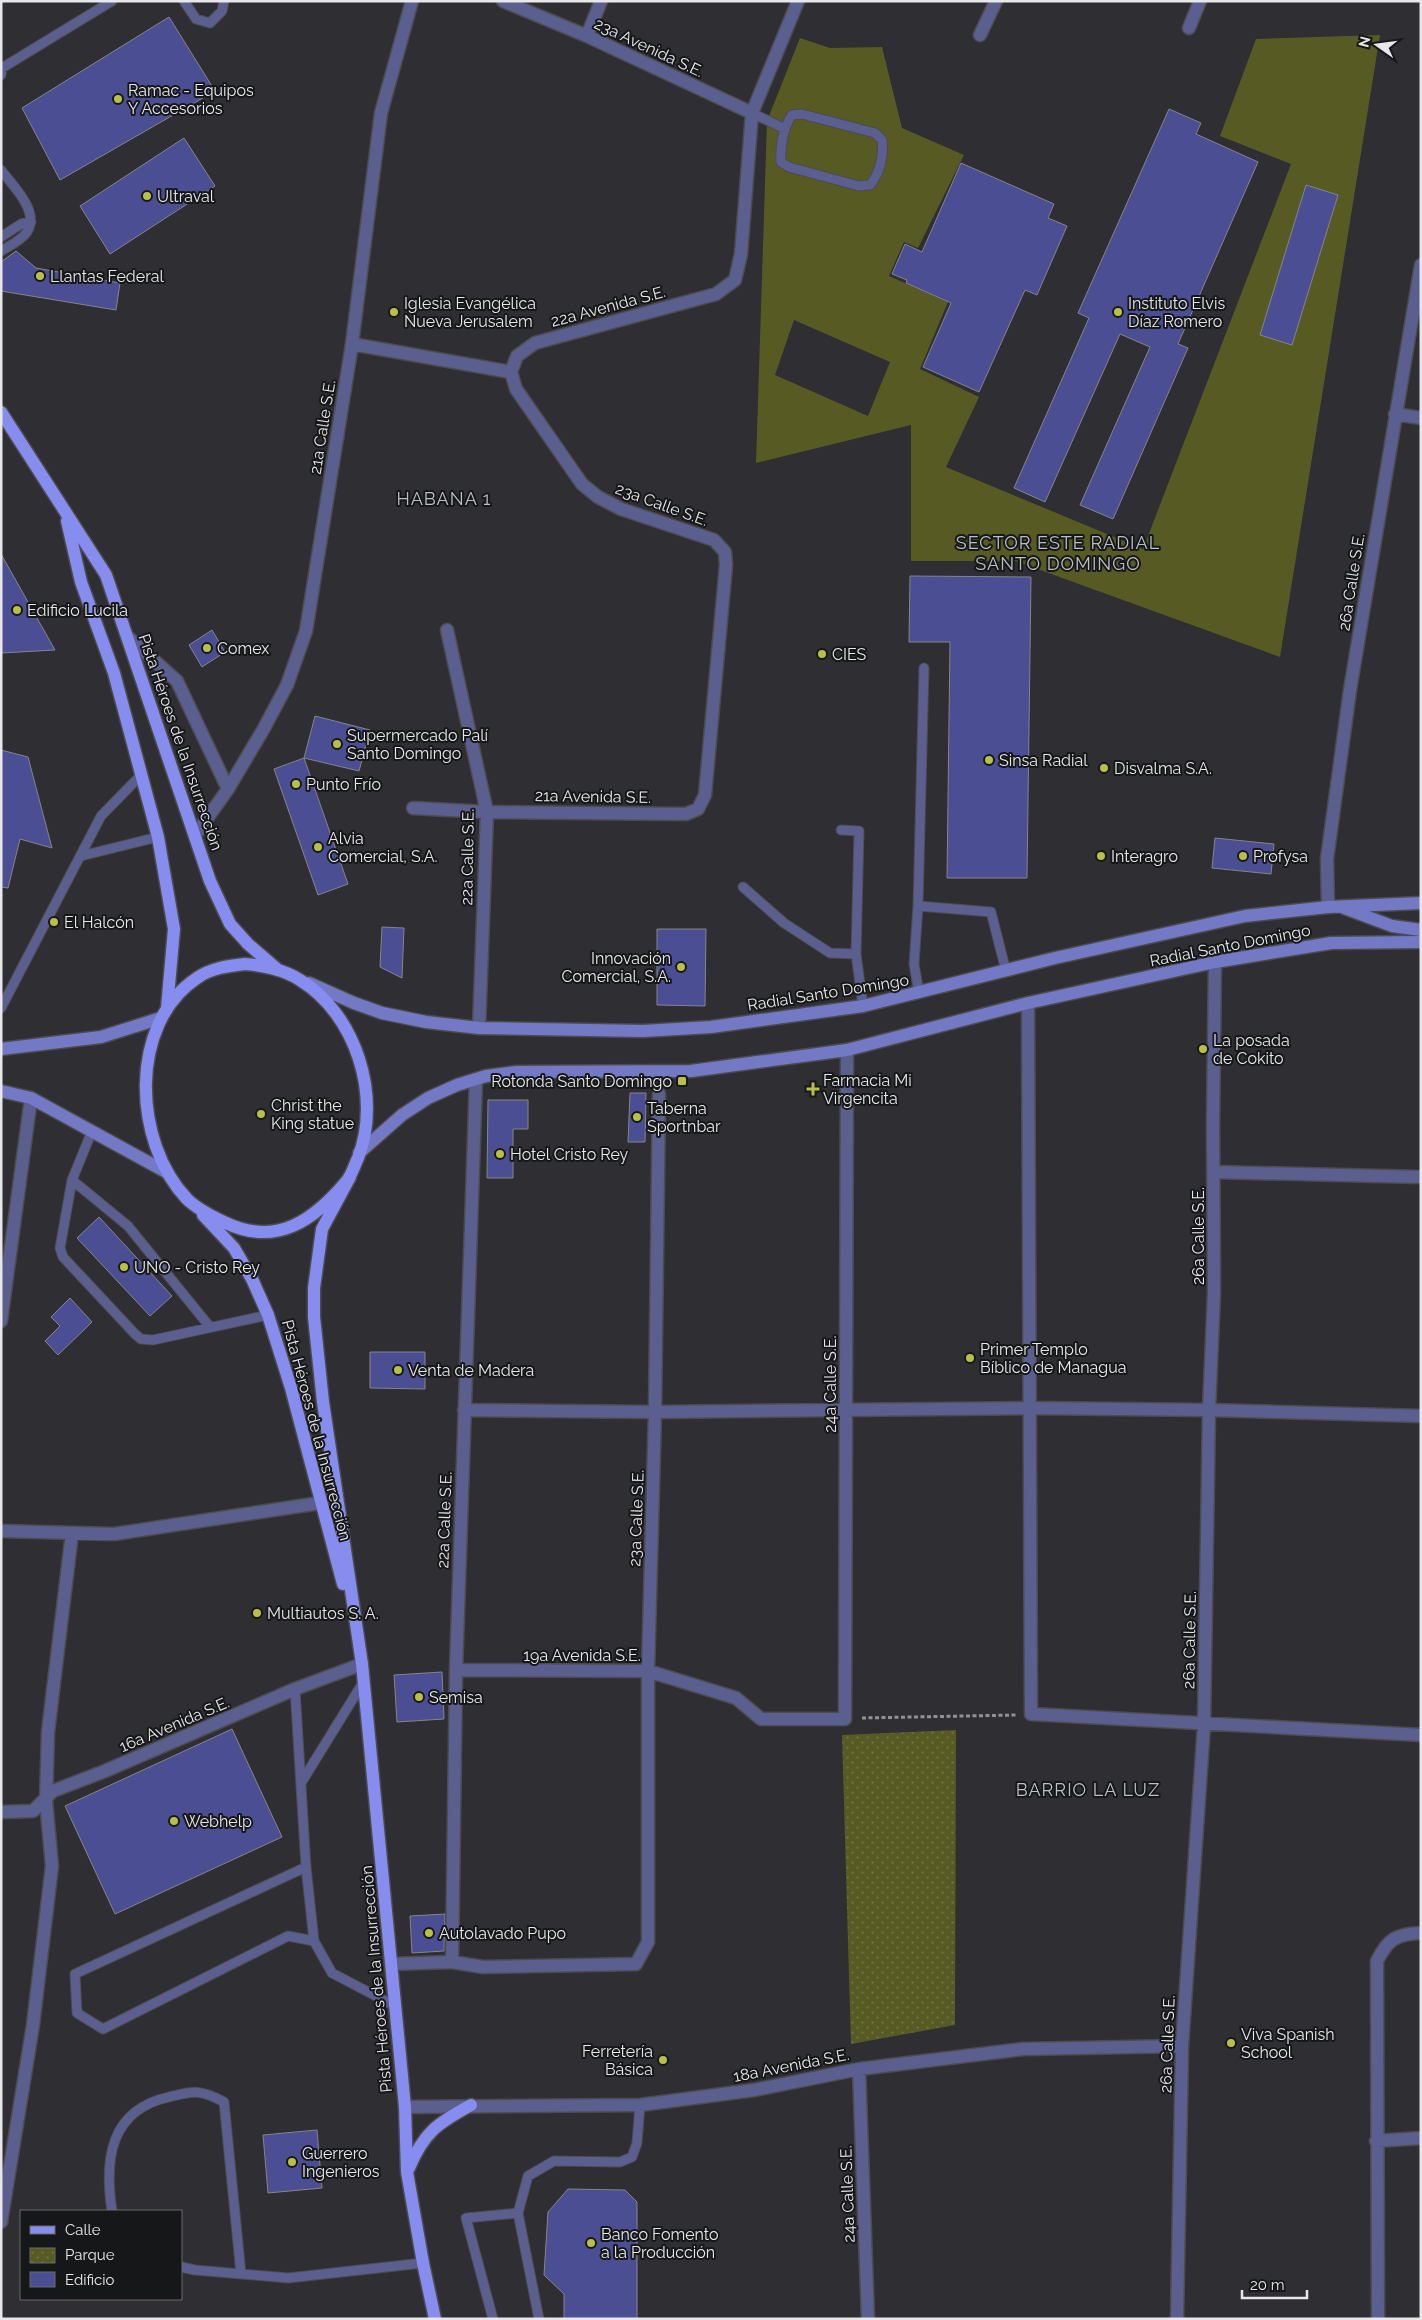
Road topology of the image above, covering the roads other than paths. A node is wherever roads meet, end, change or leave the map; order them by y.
1 (112, 1) edge
2 (184, 1) edge
3 (224, 1) edge
4 (412, 1) edge
5 (503, 1) edge
6 (601, 1) edge
7 (798, 1) edge
8 (996, 1) edge
9 (1200, 1) edge
10 (1189, 28) dead end
11 (980, 35) dead end
12 (587, 36) junction
13 (1, 75) edge
14 (752, 113) junction
15 (785, 129) junction
16 (1, 170) edge
17 (31, 222) junction
18 (1, 237) edge
19 (1, 251) edge
20 (1421, 265) edge
21 (352, 344) junction
22 (510, 372) junction
23 (1, 412) edge
24 (1395, 414) junction
25 (1421, 418) edge
26 (64, 511) junction
27 (446, 630) dead end
28 (128, 637) junction
29 (924, 668) dead end
30 (142, 774) junction
31 (228, 789) junction
32 (413, 808) dead end
33 (698, 809) joint
34 (487, 812) junction
35 (841, 830) dead end
36 (196, 834) junction
37 (158, 837) junction
38 (80, 856) junction
39 (743, 887) dead end
40 (1421, 903) edge
41 (918, 906) junction
42 (1333, 906) junction
43 (1421, 930) edge
44 (1421, 942) edge
45 (856, 954) junction
46 (1215, 962) junction
47 (1006, 971) junction
48 (280, 972) junction
49 (300, 979) junction
50 (919, 994) junction
51 (1028, 1003) junction
52 (863, 1006) junction
53 (1, 1008) edge
54 (164, 1013) junction
55 (478, 1028) junction
56 (1, 1049) edge
57 (847, 1050) junction
58 (476, 1079) junction
59 (1, 1091) edge
60 (659, 1094) dead end
61 (31, 1098) junction
62 (92, 1130) junction
63 (359, 1153) junction
64 (1214, 1172) junction
65 (168, 1173) junction
66 (1421, 1176) edge
67 (350, 1177) junction
68 (72, 1180) junction
69 (188, 1199) junction
70 (6, 1262) edge
71 (268, 1315) junction
72 (1, 1321) edge
73 (210, 1327) junction
74 (1030, 1408) junction
75 (464, 1410) junction
76 (846, 1410) junction
77 (1209, 1410) junction
78 (655, 1412) junction
79 (1421, 1416) edge
80 (320, 1503) junction
81 (1, 1531) edge
82 (72, 1533) junction
83 (357, 1634) junction
84 (362, 1664) junction
85 (456, 1670) junction
86 (648, 1672) junction
87 (364, 1681) junction
88 (295, 1690) junction
89 (845, 1718) joint
90 (1204, 1725) junction
91 (1421, 1735) edge
92 (301, 1784) junction
93 (46, 1801) junction
94 (1, 1812) edge
95 (306, 1867) junction
96 (1421, 1933) edge
97 (314, 1940) junction
98 (452, 1962) junction
99 (391, 1964) junction
100 (395, 2006) junction
101 (1182, 2046) junction
102 (859, 2069) junction
103 (471, 2105) junction
104 (640, 2105) junction
105 (404, 2107) junction
106 (1421, 2138) edge
107 (1376, 2141) junction
108 (408, 2172) junction
109 (112, 2210) edge
110 (518, 2213) junction
111 (1, 2222) edge
112 (422, 2263) junction
113 (182, 2267) edge
114 (241, 2274) junction
115 (435, 2319) edge
116 (494, 2319) edge
117 (539, 2319) edge
118 (868, 2319) edge
119 (1177, 2319) edge
120 (1378, 2319) edge

1 - 13 lane
2 - 3 lane
4 - 21 street, 21a Calle S.E.
5 - 12 street, 23a Avenida S.E.
6 - 12 street
7 - 14 street
8 - 11 street
9 - 10 street
12 - 14 street, 23a Avenida S.E.
14 - 15 lane
14 - 22 street, 22a Avenida S.E.
15 - 15 lane
16 - 17 lane
17 - 18 lane
17 - 19 lane
20 - 24 street, 26a Calle S.E.
21 - 22 street
21 - 31 street, 21a Calle S.E.
22 - 33 street, 23a Calle S.E.
23 - 26 main road, Pista Héroes de la Insurrección
24 - 25 street
24 - 42 street, 26a Calle S.E.
26 - 28 main road, Pista Héroes de la Insurrección
26 - 30 main road, Pista Héroes de la Insurrección
27 - 34 street, 22a Calle S.E.
28 - 31 street
28 - 36 main road, Pista Héroes de la Insurrección
29 - 41 lane
30 - 37 main road, Pista Héroes de la Insurrección
30 - 38 lane
31 - 36 street, 21a Calle S.E.
32 - 34 street, 21a Avenida S.E.
33 - 34 street, 21a Avenida S.E.
34 - 55 street, 22a Calle S.E.
35 - 45 lane
36 - 48 main road, Pista Héroes de la Insurrección
37 - 38 lane
37 - 54 main road, Pista Héroes de la Insurrección
38 - 53 lane
39 - 45 lane
40 - 42 main road, Radial Santo Domingo
41 - 47 lane
41 - 50 lane
42 - 43 main road
42 - 47 main road, Radial Santo Domingo
44 - 46 main road, Radial Santo Domingo
45 - 52 lane
46 - 51 main road, Radial Santo Domingo
46 - 64 street, 26a Calle S.E.
47 - 50 main road, Radial Santo Domingo
48 - 49 main road
48 - 54 main road
49 - 55 main road, Radial Santo Domingo
49 - 63 main road
50 - 52 main road, Radial Santo Domingo
51 - 57 main road, Radial Santo Domingo
51 - 74 street
52 - 55 main road, Radial Santo Domingo
54 - 56 main road
54 - 65 main road
57 - 58 main road, Radial Santo Domingo
57 - 76 street, 24a Calle S.E.
58 - 63 main road, Radial Santo Domingo
58 - 75 street, 22a Calle S.E.
59 - 61 main road
60 - 78 street, 23a Calle S.E.
61 - 62 main road
61 - 70 street
62 - 65 main road
62 - 68 lane
63 - 67 main road
64 - 66 street
64 - 77 street, 26a Calle S.E.
65 - 69 main road
67 - 69 main road
67 - 83 main road, Pista Héroes de la Insurrección
68 - 73 lane
68 - 73 lane
69 - 71 main road, Pista Héroes de la Insurrección
70 - 72 street
71 - 73 lane
71 - 80 main road, Pista Héroes de la Insurrección
74 - 76 street
74 - 77 street
74 - 90 street
75 - 78 street
75 - 85 street, 22a Calle S.E.
76 - 78 street
76 - 89 street, 24a Calle S.E.
77 - 79 street
77 - 90 street, 26a Calle S.E.
78 - 86 street, 23a Calle S.E.
80 - 82 street
80 - 83 main road, Pista Héroes de la Insurrección
81 - 82 street
82 - 93 street
83 - 84 main road, Pista Héroes de la Insurrección
84 - 87 main road, Pista Héroes de la Insurrección
84 - 88 street, 16a Avenida S.E.
85 - 86 street, 19a Avenida S.E.
85 - 98 street, 22a Calle S.E.
86 - 89 street, 19a Avenida S.E.
86 - 98 street, 23a Calle S.E.
87 - 92 lane
87 - 99 main road, Pista Héroes de la Insurrección
88 - 92 lane
88 - 93 street, 16a Avenida S.E.
90 - 91 street
90 - 101 street, 26a Calle S.E.
92 - 95 lane
93 - 94 street, 16a Avenida S.E.
93 - 111 street
95 - 97 lane
95 - 97 lane
96 - 107 street
97 - 100 lane
98 - 99 street
99 - 100 main road, Pista Héroes de la Insurrección
100 - 105 main road, Pista Héroes de la Insurrección
101 - 102 street, 18a Avenida S.E.
101 - 119 street, 26a Calle S.E.
102 - 104 street, 18a Avenida S.E.
102 - 118 street, 24a Calle S.E.
103 - 104 street, 18a Avenida S.E.
103 - 105 street, 18a Avenida S.E.
103 - 108 main road
104 - 110 lane
105 - 108 main road, Pista Héroes de la Insurrección
106 - 107 street
107 - 120 street
108 - 112 main road, Pista Héroes de la Insurrección
109 - 114 lane
110 - 116 lane
110 - 117 lane
112 - 114 lane
112 - 115 main road, Pista Héroes de la Insurrección
113 - 114 lane

